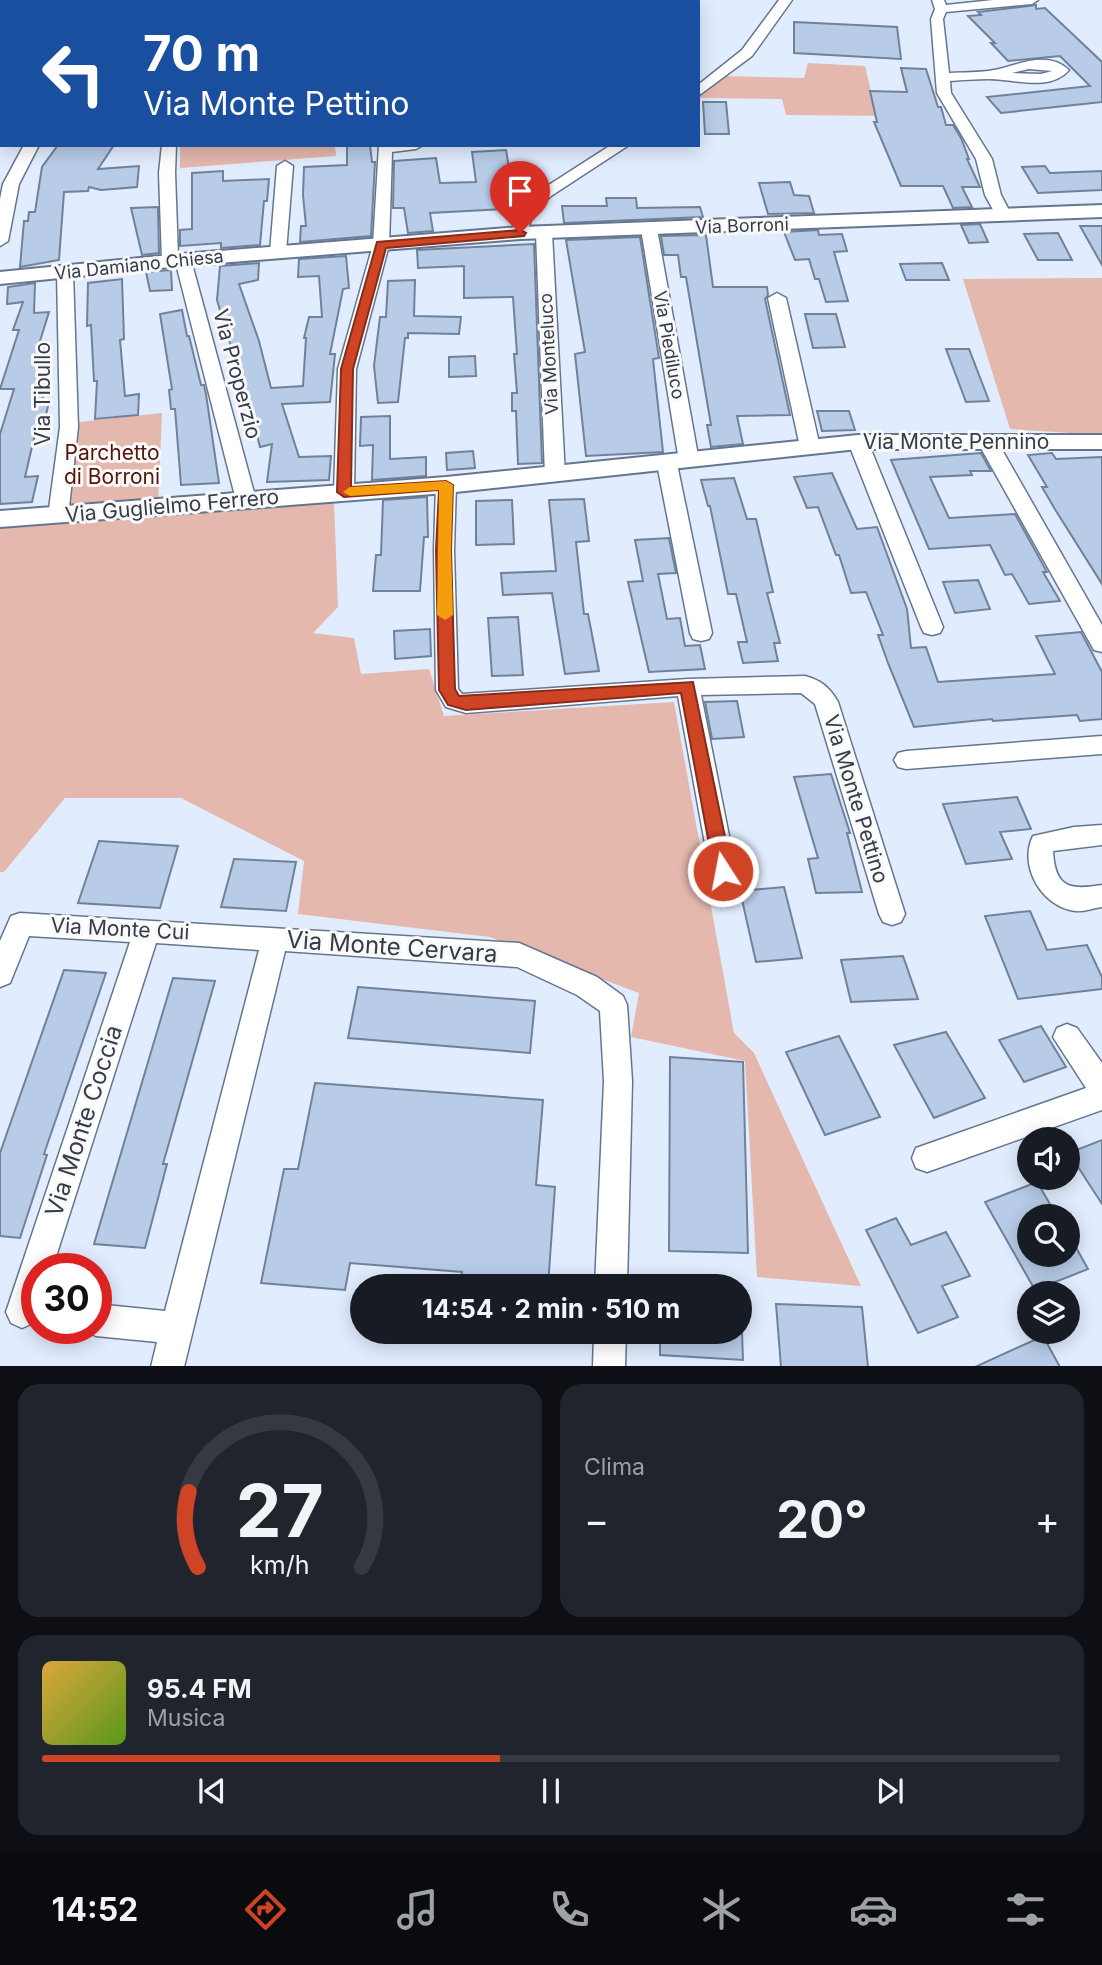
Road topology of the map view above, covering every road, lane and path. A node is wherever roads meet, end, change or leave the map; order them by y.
1 (786, 0) edge
2 (1032, 0) edge
3 (939, 4) edge
4 (999, 75) dead end
5 (944, 77) junction
6 (700, 90) edge
7 (31, 147) edge
8 (169, 147) edge
9 (395, 147) edge
10 (619, 147) edge
11 (285, 166) dead end
12 (1102, 211) edge
13 (1003, 214) junction
14 (2, 218) edge
15 (649, 229) junction
16 (520, 233) junction
17 (544, 233) junction
18 (0, 241) edge
19 (381, 245) junction
20 (278, 252) junction
21 (177, 260) junction
22 (65, 272) junction
23 (0, 278) edge
24 (777, 298) dead end
25 (987, 440) junction
26 (858, 442) junction
27 (1102, 443) edge
28 (810, 447) junction
29 (678, 463) junction
30 (555, 475) junction
31 (446, 485) junction
32 (344, 492) junction
33 (246, 500) junction
34 (58, 516) junction
35 (0, 519) edge
36 (932, 627) dead end
37 (701, 634) dead end
38 (1102, 644) edge
39 (688, 687) junction
40 (1102, 745) edge
41 (906, 760) dead end
42 (1102, 835) edge
43 (723, 871) dead end
44 (1102, 896) edge
45 (892, 914) dead end
46 (10, 923) edge
47 (147, 930) junction
48 (275, 939) junction
49 (0, 975) edge
50 (1067, 1037) dead end
51 (1102, 1087) edge
52 (1102, 1096) edge
53 (927, 1158) dead end
54 (611, 1274) edge
55 (20, 1312) edge
56 (112, 1322) edge
57 (176, 1328) junction
58 (610, 1344) edge
59 (167, 1366) edge
60 (609, 1366) edge

1 - 6 street
2 - 3 street
3 - 5 street
4 - 5 street
5 - 13 street
7 - 14 street
8 - 21 street, Via Properzio
9 - 19 street
10 - 16 street
11 - 20 street
12 - 13 street, Via Borroni
13 - 15 street, Via Borroni
14 - 18 street
15 - 17 street, Via Borroni
15 - 29 street, Via Piediluco
16 - 17 street, Via Borroni
16 - 19 street, Via Borroni
17 - 30 street, Via Monteluco
19 - 20 street, Via Damiano Chiesa
19 - 32 street
20 - 21 street, Via Damiano Chiesa
21 - 22 street, Via Damiano Chiesa
21 - 33 street, Via Properzio
22 - 23 street, Via Damiano Chiesa
22 - 34 street, Via Tibullo
24 - 28 street
25 - 26 street, Via Monte Pennino
25 - 27 street, Via Monte Pennino
25 - 38 street
26 - 28 street, Via Monte Pennino
26 - 36 street
28 - 29 street, Via Monte Pennino
29 - 30 street, Via Monte Pennino
29 - 37 street
30 - 31 street, Via Monte Pennino
31 - 32 street, Via Monte Pennino
31 - 39 street, Via Monte Pettino
32 - 33 street, Via Guglielmo Ferrero
33 - 34 street, Via Guglielmo Ferrero
34 - 35 street, Via Guglielmo Ferrero
39 - 43 street
39 - 45 street, Via Monte Pettino
40 - 41 street
42 - 44 street
46 - 47 street, Via Monte Cui
46 - 49 street, Via Monte Cui
47 - 48 street, Via Monte Cui
47 - 55 street, Via Monte Coccia
48 - 54 street, Via Monte Cervara
48 - 57 street, Via Monte Cervara
50 - 51 street
52 - 53 street
56 - 57 street
57 - 59 street, Via Monte Cervara
58 - 60 street

